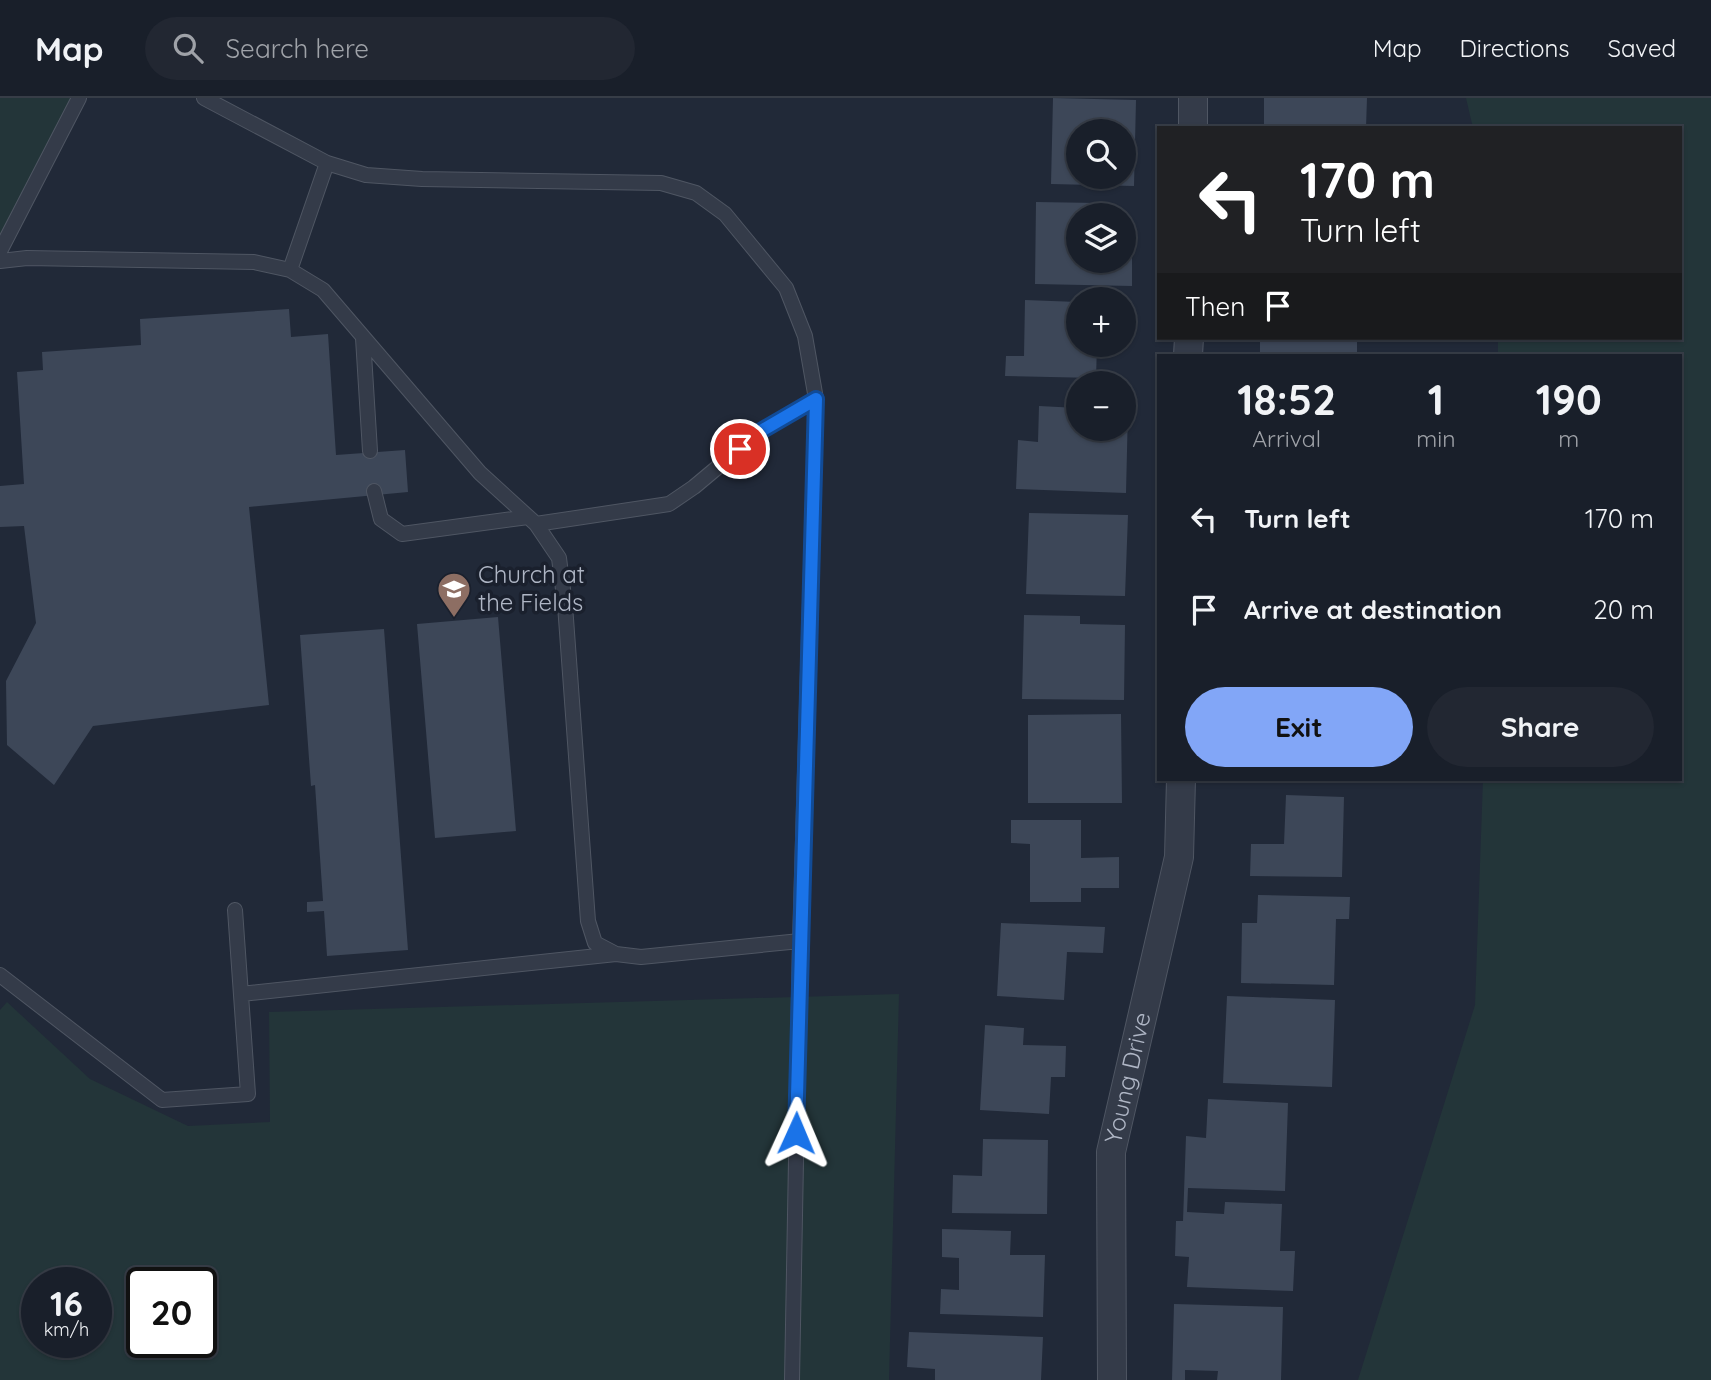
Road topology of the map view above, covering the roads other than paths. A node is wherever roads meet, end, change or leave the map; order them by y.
1 (79, 98) edge
2 (204, 98) edge
3 (1193, 98) edge
4 (1193, 126) edge
5 (327, 163) junction
6 (0, 251) edge
7 (0, 261) edge
8 (290, 271) junction
9 (363, 338) junction
10 (816, 399) junction
11 (370, 451) dead end
12 (374, 491) dead end
13 (532, 521) junction
14 (1181, 781) edge
15 (235, 910) dead end
16 (800, 941) junction
17 (616, 954) junction
18 (0, 975) edge
19 (241, 995) junction
20 (792, 1380) edge
21 (1112, 1380) edge

1 - 6 lane
2 - 5 lane
3 - 4 street
5 - 8 lane
5 - 10 lane
7 - 8 lane
8 - 9 lane
9 - 11 lane
9 - 13 lane
10 - 13 lane
10 - 16 lane
12 - 13 lane
13 - 17 lane
14 - 21 street, Young Drive
15 - 19 lane
16 - 17 lane
16 - 20 lane
17 - 19 lane
18 - 19 lane

